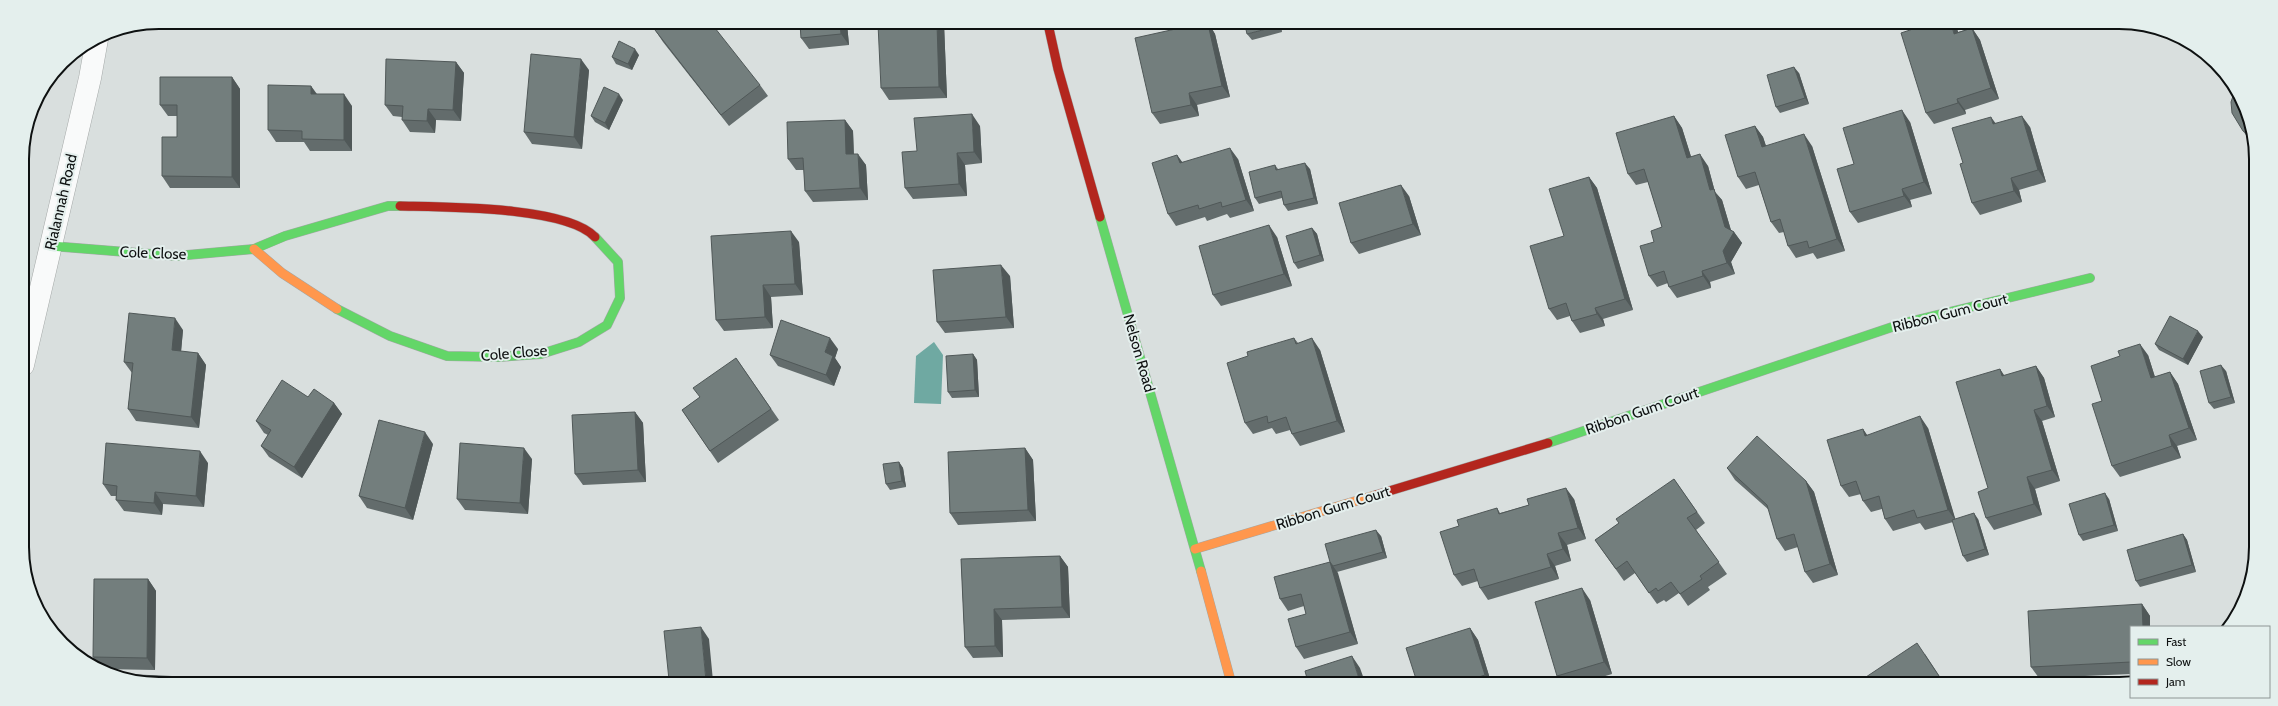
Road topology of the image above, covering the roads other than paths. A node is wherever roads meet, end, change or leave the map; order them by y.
1 (1049, 29) edge
2 (96, 45) edge
3 (51, 246) junction
4 (254, 249) junction
5 (2090, 278) dead end
6 (29, 343) edge
7 (1195, 549) junction
8 (1230, 677) edge

1 - 7 street, Nelson Road
2 - 3 street, Rialannah Road
3 - 4 street, Cole Close
3 - 6 street, Rialannah Road
4 - 4 street, Cole Close
5 - 7 street, Ribbon Gum Court
7 - 8 street, Nelson Road

